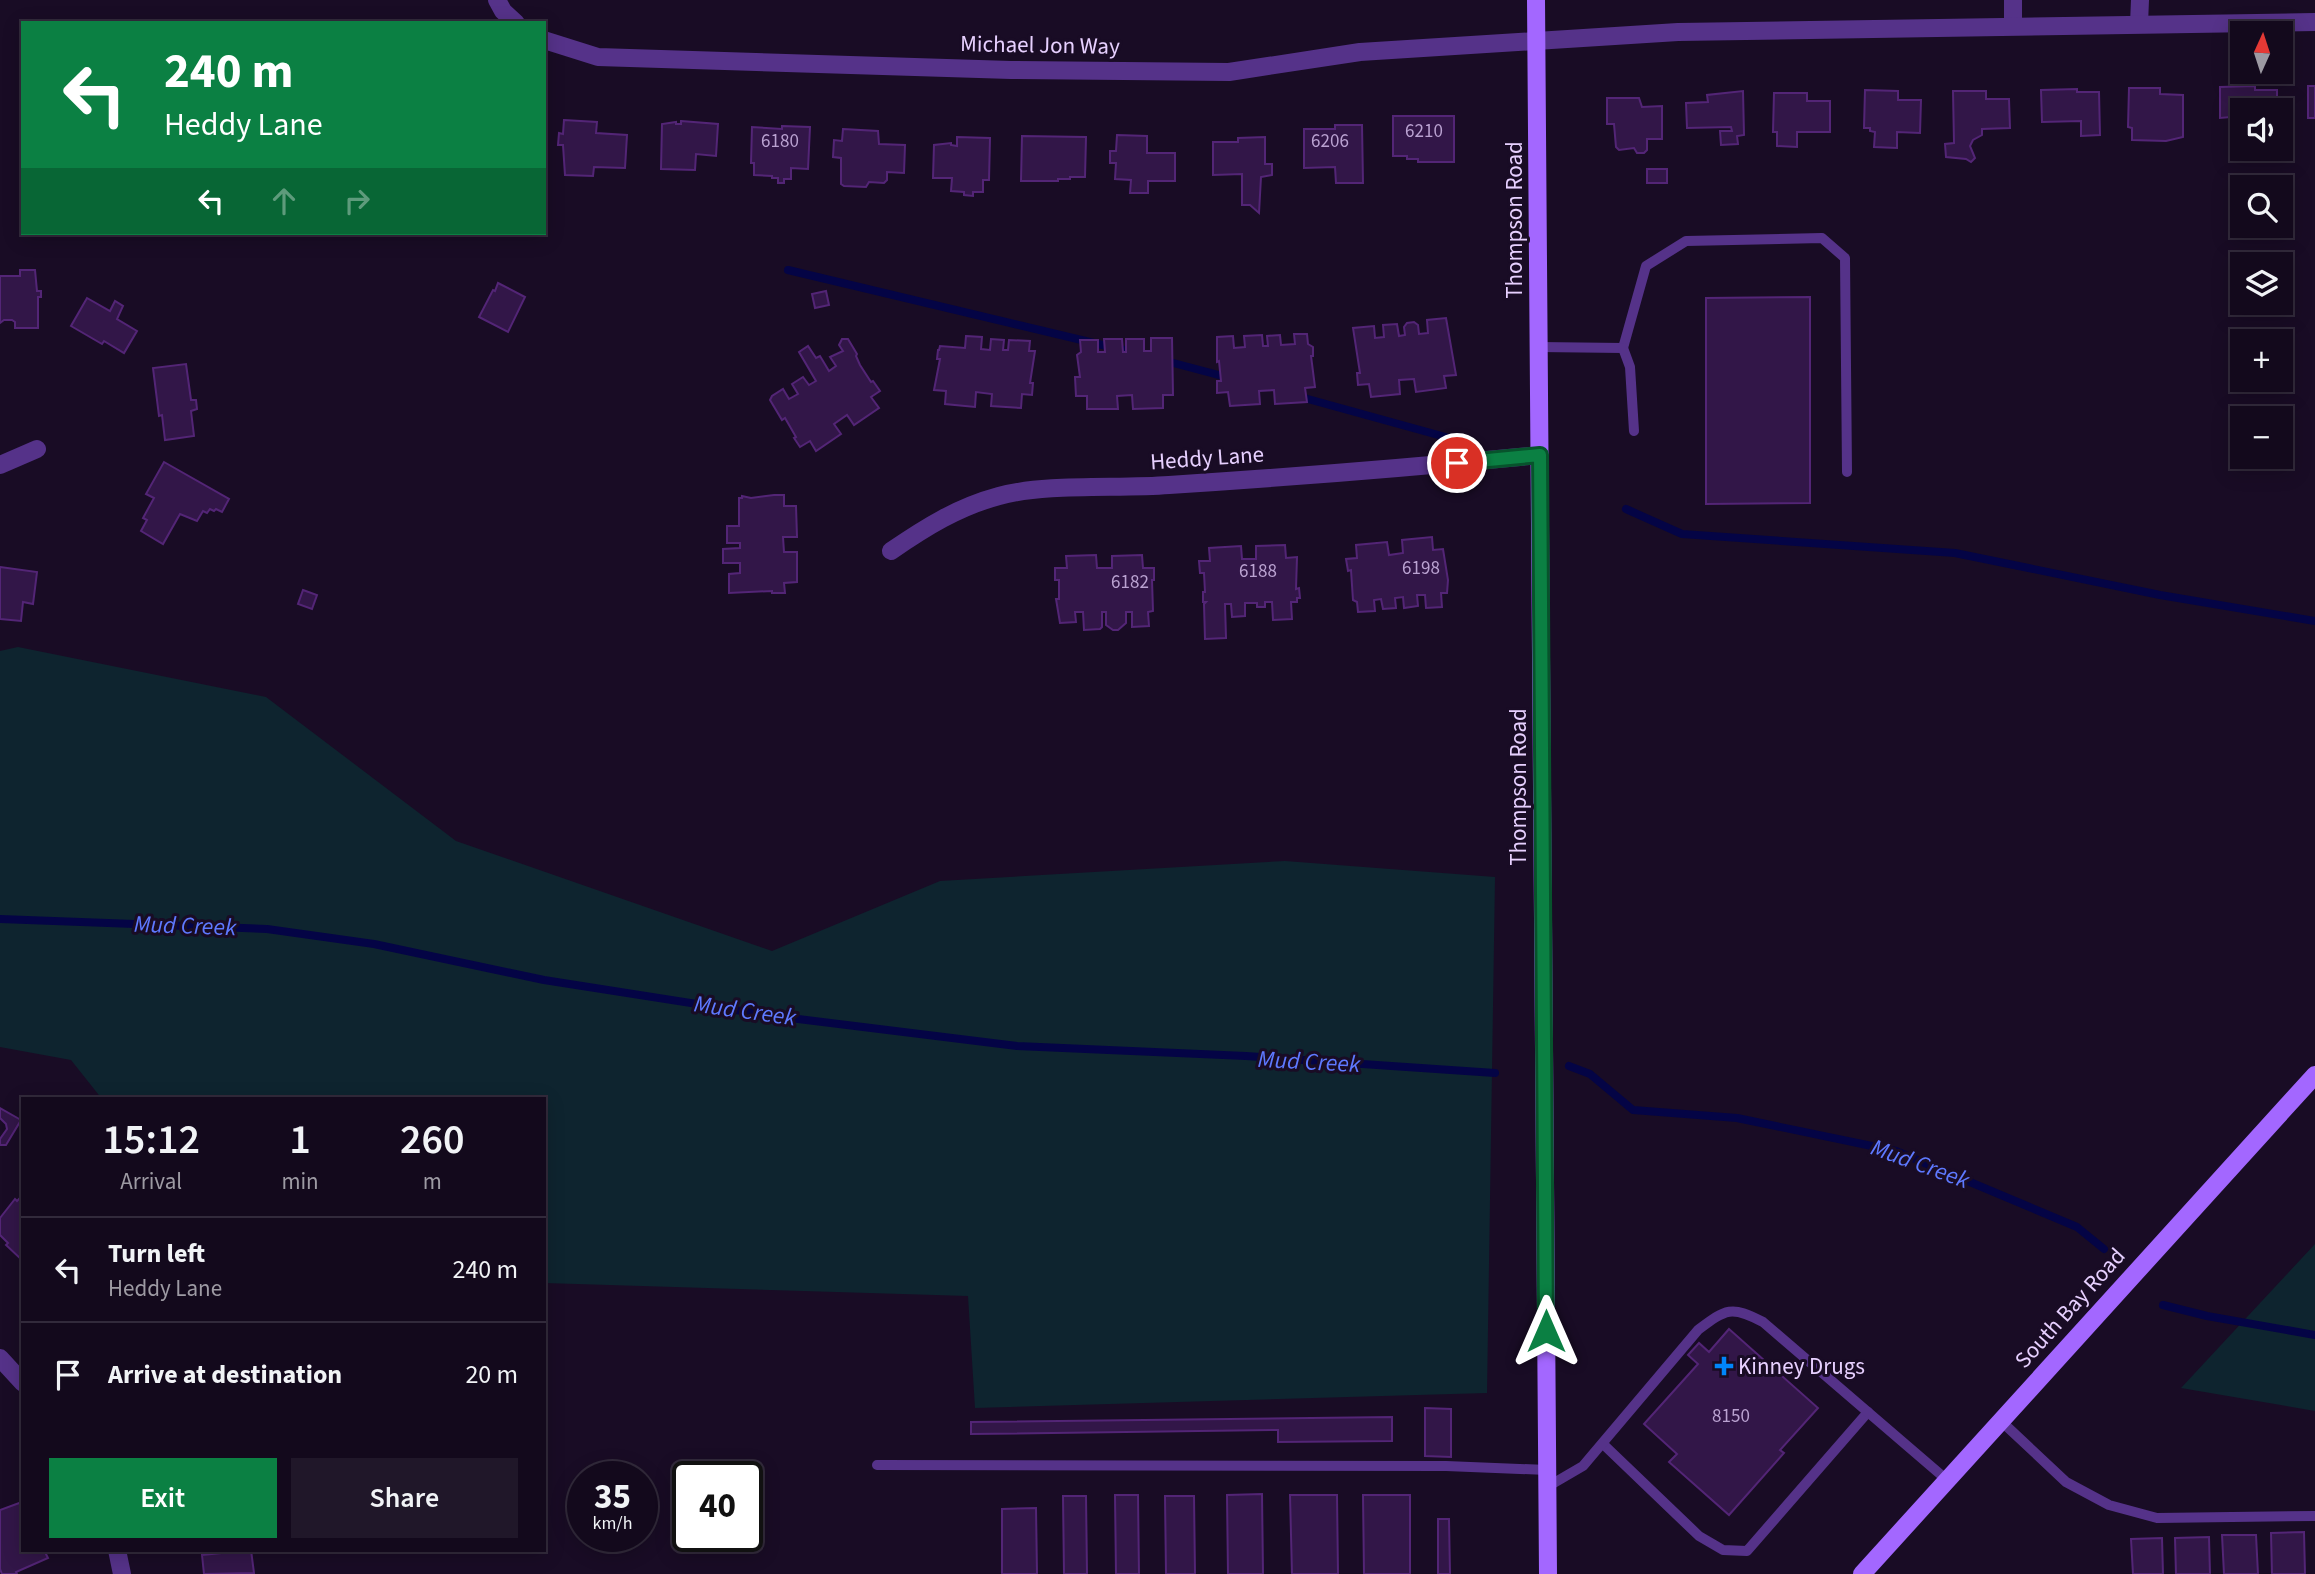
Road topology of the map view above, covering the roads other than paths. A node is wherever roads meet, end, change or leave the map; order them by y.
1 (497, 0) edge
2 (1536, 0) edge
3 (2013, 0) edge
4 (2140, 0) edge
5 (514, 21) edge
6 (2315, 22) edge
7 (2140, 24) junction
8 (2013, 26) junction
9 (1536, 40) junction
10 (546, 41) edge
11 (1539, 346) junction
12 (1623, 348) junction
13 (1634, 431) dead end
14 (37, 449) dead end
15 (1540, 455) junction
16 (0, 465) edge
17 (1847, 472) dead end
18 (891, 551) dead end
19 (2315, 1075) edge
20 (0, 1357) edge
21 (21, 1381) edge
22 (1868, 1412) junction
23 (2001, 1421) junction
24 (1603, 1444) junction
25 (877, 1465) dead end
26 (1547, 1478) junction
27 (1947, 1480) junction
28 (2315, 1516) edge
29 (117, 1552) edge
30 (121, 1574) edge
31 (1548, 1574) edge
32 (1862, 1574) edge

1 - 5 street
2 - 9 street, Thompson Road
3 - 8 street
4 - 7 street
6 - 7 street, Michael Jon Way
7 - 8 street, Michael Jon Way
8 - 9 street, Michael Jon Way
9 - 10 street, Michael Jon Way
9 - 11 street, Thompson Road
11 - 12 lane
11 - 15 street, Thompson Road
12 - 13 lane
12 - 17 lane
14 - 16 street
15 - 18 street, Heddy Lane
15 - 26 street, Thompson Road
19 - 23 street, South Bay Road
20 - 21 street
22 - 24 lane
22 - 24 lane
22 - 27 lane
23 - 27 street, South Bay Road
23 - 28 lane
24 - 26 lane
25 - 26 lane
26 - 31 street, Thompson Road
27 - 32 street, South Bay Road
29 - 30 street

